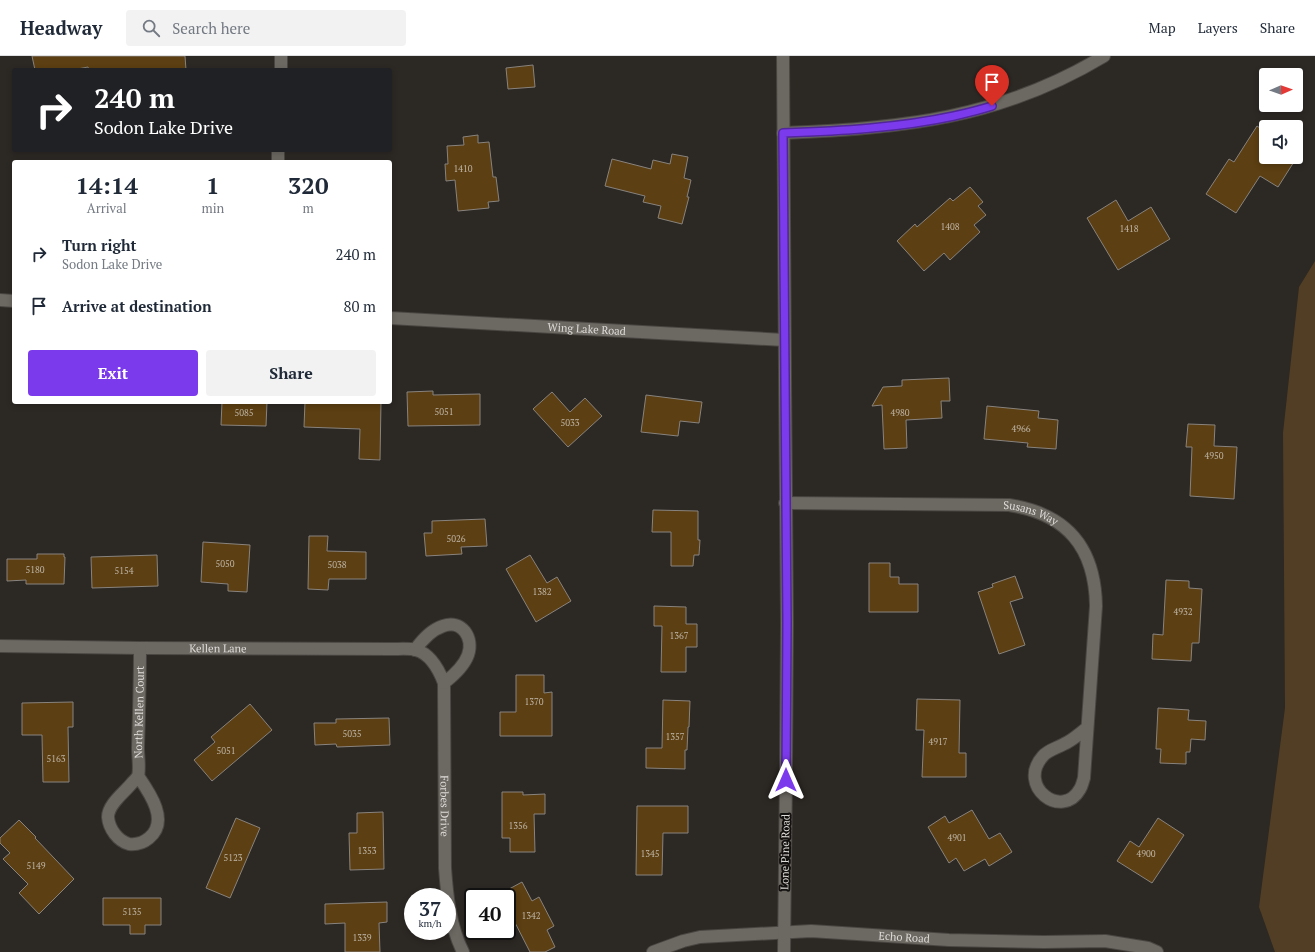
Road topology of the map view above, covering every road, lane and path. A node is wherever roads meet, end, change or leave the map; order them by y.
1 (281, 56) edge
2 (783, 56) edge
3 (1104, 56) edge
4 (281, 68) edge
5 (783, 133) junction
6 (0, 300) edge
7 (12, 301) edge
8 (392, 318) edge
9 (784, 340) junction
10 (785, 503) junction
11 (0, 646) edge
12 (140, 648) junction
13 (416, 650) junction
14 (444, 683) junction
15 (1087, 728) junction
16 (138, 776) junction
17 (784, 932) junction
18 (463, 952) edge
19 (653, 952) edge
20 (784, 952) edge
21 (1157, 952) edge

1 - 4 street
2 - 5 street, Lone Pine Road
3 - 5 street
5 - 9 street, Lone Pine Road
6 - 7 street
8 - 9 street, Wing Lake Road
9 - 10 street, Lone Pine Road
10 - 15 street, Susans Way
10 - 17 street, Lone Pine Road
11 - 12 street, Kellen Lane
12 - 13 street, Kellen Lane
12 - 16 street, North Kellen Court
13 - 14 street, Forbes Drive
13 - 14 street
14 - 18 street, Forbes Drive
15 - 15 street, Susans Way
16 - 16 street
17 - 19 street, Echo Road
17 - 20 street, Lone Pine Road
17 - 21 street, Echo Road

